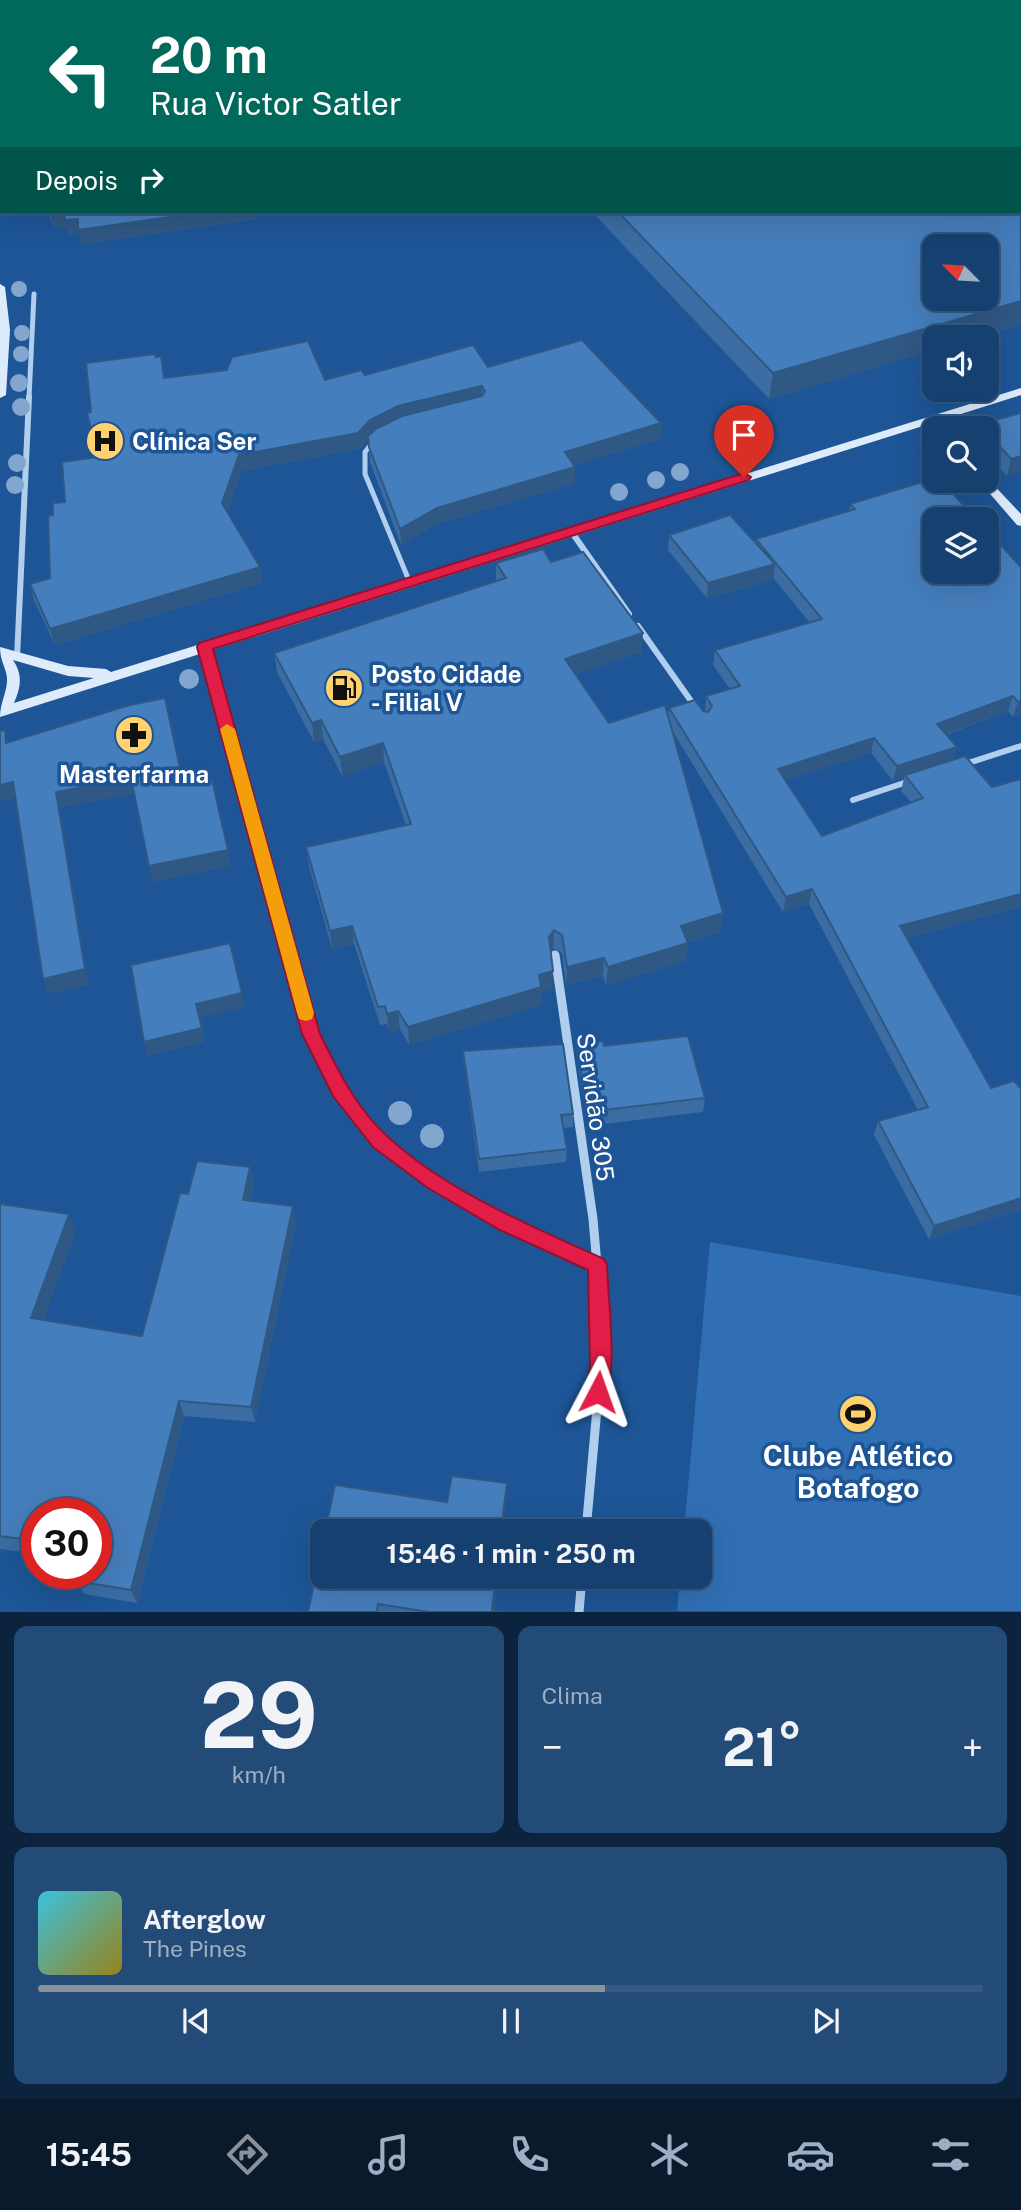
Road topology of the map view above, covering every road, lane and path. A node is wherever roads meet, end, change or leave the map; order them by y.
1 (0, 287) edge
2 (34, 294) dead end
3 (1021, 391) edge
4 (0, 395) edge
5 (954, 416) edge
6 (922, 427) edge
7 (377, 440) edge
8 (996, 493) edge
9 (1021, 522) edge
10 (571, 531) junction
11 (410, 583) junction
12 (205, 647) junction
13 (0, 653) edge
14 (18, 658) junction
15 (114, 675) junction
16 (697, 710) edge
17 (2, 711) edge
18 (1021, 746) edge
19 (957, 766) edge
20 (918, 779) edge
21 (853, 800) dead end
22 (555, 956) edge
23 (597, 1265) junction
24 (587, 1519) edge
25 (581, 1589) edge
26 (579, 1612) edge

1 - 4 main road
2 - 14 street
3 - 5 main road
6 - 10 main road
7 - 11 lane
8 - 9 main road
10 - 11 main road
10 - 16 street
11 - 12 main road
12 - 15 main road
12 - 23 street
13 - 14 main road
13 - 17 main road
14 - 15 main road
15 - 17 main road
18 - 19 street
20 - 21 street
22 - 23 street, Servidão 305
23 - 24 street, Servidão 305
25 - 26 street

